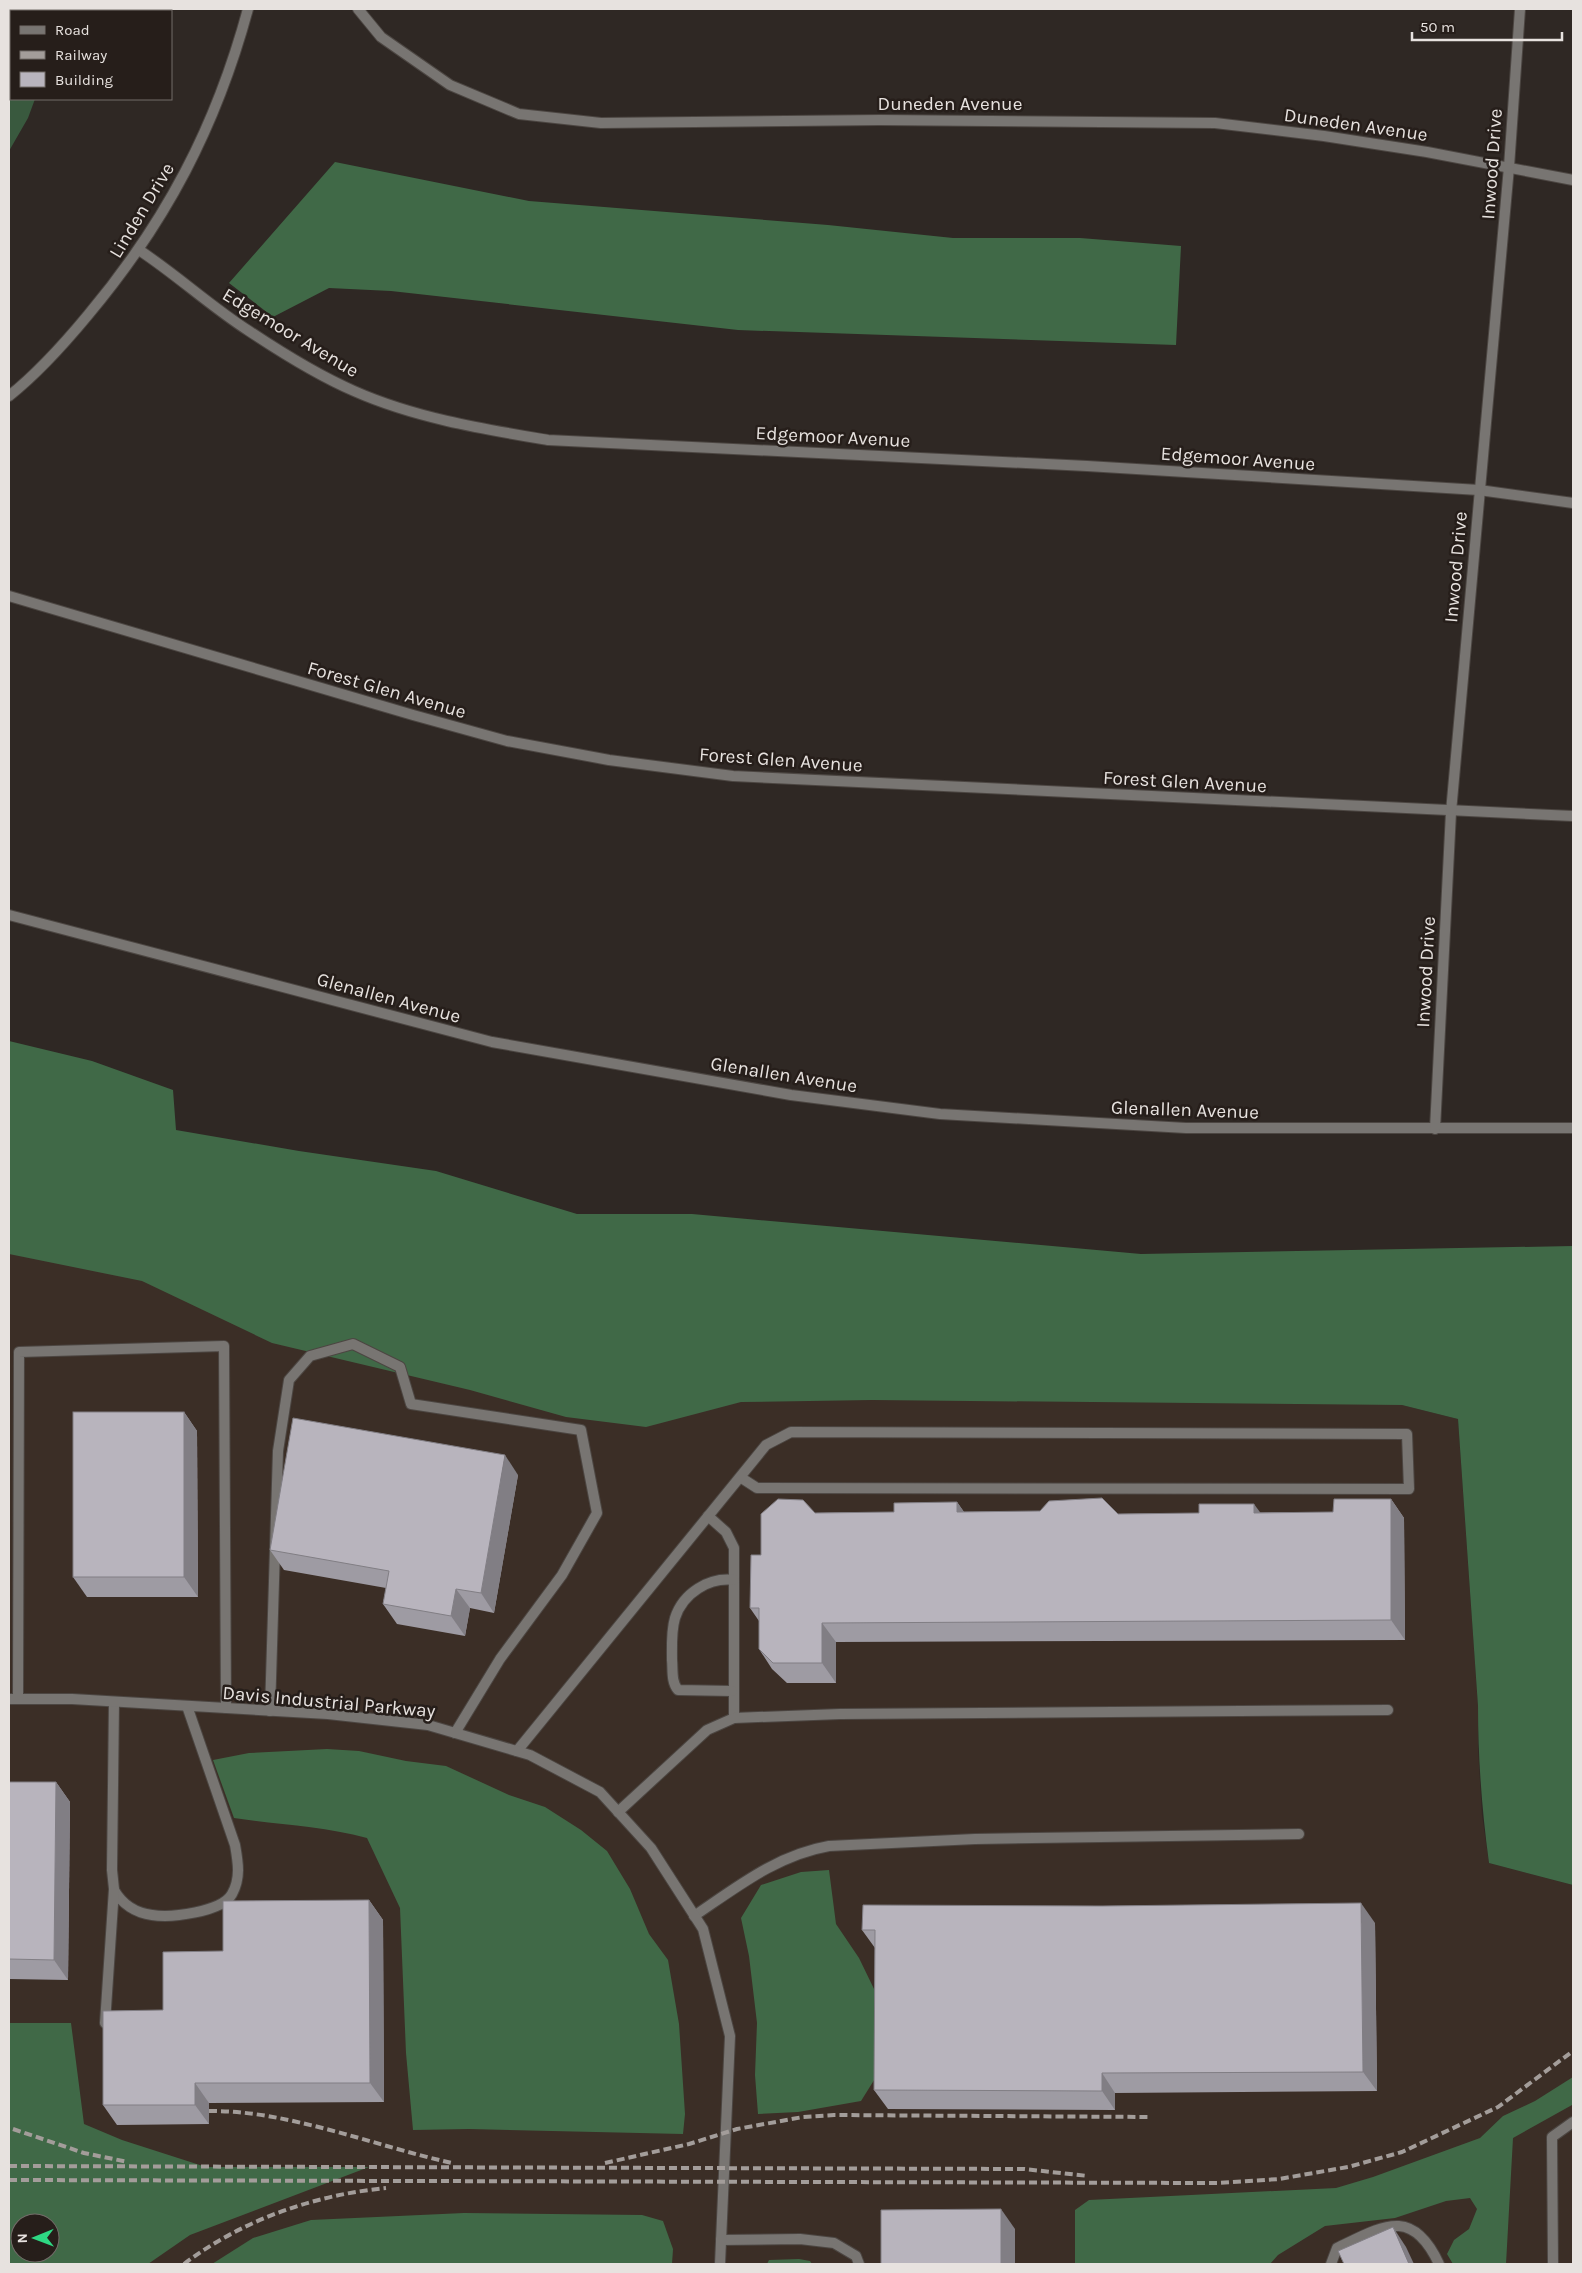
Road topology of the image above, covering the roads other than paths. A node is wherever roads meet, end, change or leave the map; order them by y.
1 (248, 9) edge
2 (358, 9) edge
3 (1520, 9) edge
4 (1509, 167) junction
5 (1573, 180) edge
6 (139, 250) junction
7 (9, 396) edge
8 (1479, 490) junction
9 (1573, 503) edge
10 (9, 596) edge
11 (1451, 812) junction
12 (1573, 816) edge
13 (9, 915) edge
14 (1573, 1128) edge
15 (1435, 1129) junction
16 (740, 1477) junction
17 (708, 1516) junction
18 (734, 1580) junction
19 (732, 1691) junction
20 (13, 1699) edge
21 (114, 1702) junction
22 (187, 1706) junction
23 (226, 1708) junction
24 (1388, 1710) dead end
25 (270, 1711) junction
26 (734, 1718) junction
27 (454, 1733) junction
28 (517, 1751) junction
29 (618, 1812) junction
30 (1300, 1834) dead end
31 (114, 1889) junction
32 (694, 1916) junction
33 (105, 2031) edge
34 (1573, 2122) edge
35 (721, 2240) junction
36 (720, 2264) edge
37 (859, 2264) edge
38 (1331, 2264) edge
39 (1439, 2264) edge
40 (1553, 2264) edge

1 - 6 street, Linden Drive
2 - 4 street, Duneden Avenue
3 - 4 street, Inwood Drive
4 - 5 street, Duneden Avenue
4 - 8 street, Inwood Drive
6 - 7 street, Linden Drive
6 - 8 street, Edgemoor Avenue
8 - 9 street, Edgemoor Avenue
8 - 11 street, Inwood Drive
10 - 11 street, Forest Glen Avenue
11 - 12 street, Forest Glen Avenue
11 - 15 street, Inwood Drive
13 - 15 street, Glenallen Avenue
14 - 15 street, Glenallen Avenue
16 - 16 street
16 - 17 street
17 - 18 street
17 - 28 street
18 - 19 street
18 - 19 street
19 - 26 street
20 - 21 street, Davis Industrial Parkway
20 - 23 street
21 - 22 street, Davis Industrial Parkway
21 - 31 street
22 - 23 street, Davis Industrial Parkway
22 - 31 street
23 - 25 street, Davis Industrial Parkway
24 - 26 street
25 - 27 street, Davis Industrial Parkway
25 - 27 street
26 - 29 street
27 - 28 street, Davis Industrial Parkway
28 - 29 street, Davis Industrial Parkway
29 - 32 street, Davis Industrial Parkway
30 - 32 street
31 - 33 street
32 - 35 street, Davis Industrial Parkway
34 - 40 street
35 - 36 street, Davis Industrial Parkway
35 - 37 street
38 - 39 street

